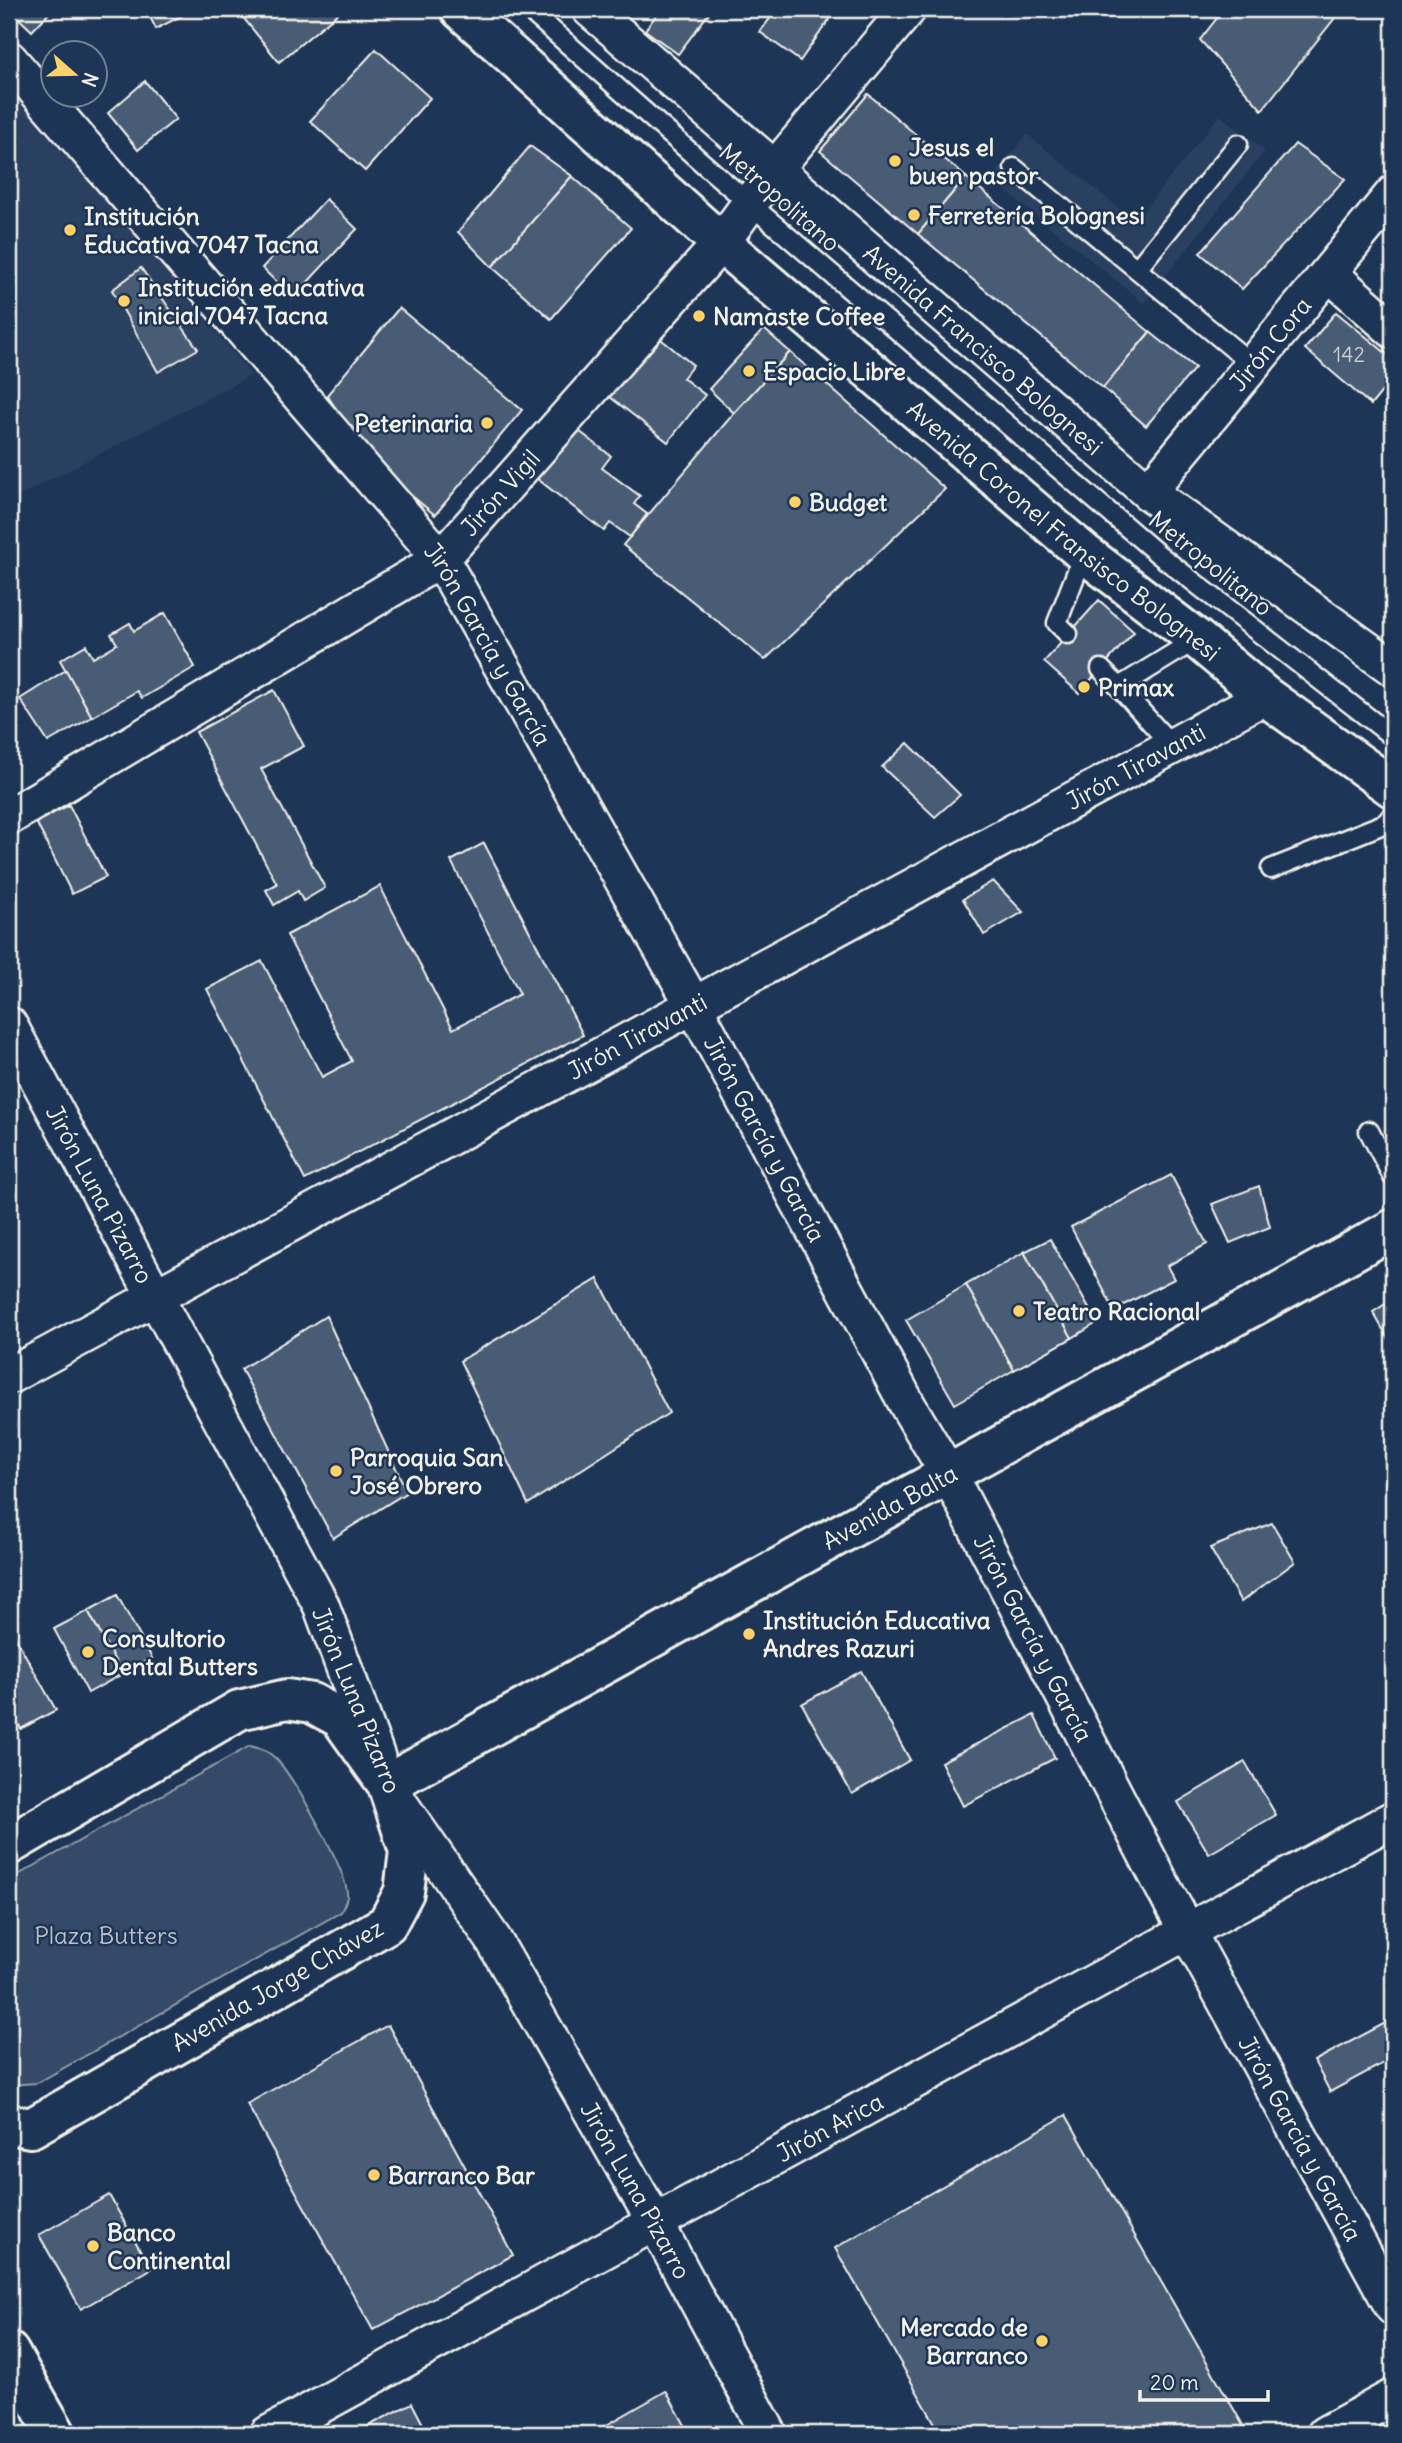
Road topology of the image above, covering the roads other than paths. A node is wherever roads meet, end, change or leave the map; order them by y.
1 (460, 9) edge
2 (528, 9) edge
3 (590, 9) edge
4 (908, 9) edge
5 (9, 59) edge
6 (1238, 144) dead end
7 (1014, 168) dead end
8 (774, 170) junction
9 (1393, 194) edge
10 (750, 204) junction
11 (721, 243) junction
12 (1137, 269) junction
13 (1330, 274) junction
14 (1393, 330) edge
15 (1253, 365) junction
16 (1148, 492) junction
17 (1084, 554) junction
18 (441, 559) junction
19 (1068, 634) dead end
20 (1197, 639) junction
21 (1393, 668) edge
22 (1101, 669) dead end
23 (1119, 687) junction
24 (1265, 696) junction
25 (1393, 737) edge
26 (1173, 747) junction
27 (1393, 788) edge
28 (1393, 814) edge
29 (9, 817) edge
30 (1271, 869) dead end
31 (694, 1006) junction
32 (9, 1025) edge
33 (1369, 1131) dead end
34 (1393, 1177) edge
35 (1393, 1229) edge
36 (153, 1297) junction
37 (9, 1376) edge
38 (948, 1475) junction
39 (387, 1784) junction
40 (1393, 1819) edge
41 (9, 1845) edge
42 (1188, 1933) junction
43 (16, 2131) edge
44 (655, 2222) junction
45 (1393, 2307) edge
46 (9, 2352) edge
47 (1393, 2397) edge
48 (57, 2434) edge
49 (268, 2434) edge
50 (769, 2434) edge
51 (1325, 2434) edge

1 - 11 main road, Avenida Coronel Fransisco Bolognesi
2 - 10 lane, Metropolitano
3 - 8 street, Avenida Francisco Bolognesi
4 - 8 street, Jirón Vigil
5 - 18 street, Jirón García y García
6 - 12 lane
7 - 12 lane
8 - 10 street, Jirón Vigil
8 - 16 street, Avenida Francisco Bolognesi
9 - 13 street, Jirón Cora
10 - 11 street, Jirón Vigil
10 - 25 lane, Metropolitano
11 - 17 main road, Avenida Coronel Fransisco Bolognesi
11 - 18 street, Jirón Vigil
12 - 15 lane
13 - 14 street
13 - 15 street, Jirón Cora
15 - 16 street, Jirón Cora
16 - 21 street, Avenida Francisco Bolognesi
17 - 19 lane
17 - 20 main road, Avenida Coronel Fransisco Bolognesi
18 - 29 street, Jirón Vigil
18 - 31 street, Jirón García y García
20 - 23 lane
20 - 24 main road, Avenida Coronel Fransisco Bolognesi
22 - 23 lane
23 - 26 lane
24 - 26 street, Jirón Tiravanti
24 - 27 main road, Avenida Coronel Fransisco Bolognesi
26 - 31 street, Jirón Tiravanti
28 - 30 lane
31 - 36 street, Jirón Tiravanti
31 - 38 street, Jirón García y García
32 - 36 street, Jirón Luna Pizarro
33 - 34 lane
35 - 38 main road, Avenida Balta
36 - 37 street, Jirón Tiravanti
36 - 39 street, Jirón Luna Pizarro
38 - 39 main road, Avenida Balta
38 - 42 street, Jirón García y García
39 - 41 main road, Avenida Jorge Chávez
39 - 43 main road, Avenida Jorge Chávez
39 - 44 street, Jirón Luna Pizarro
40 - 42 street, Jirón Arica
42 - 44 street, Jirón Arica
42 - 45 street, Jirón García y García
44 - 49 street, Jirón Arica
44 - 50 street, Jirón Luna Pizarro
46 - 48 main road
47 - 51 street

